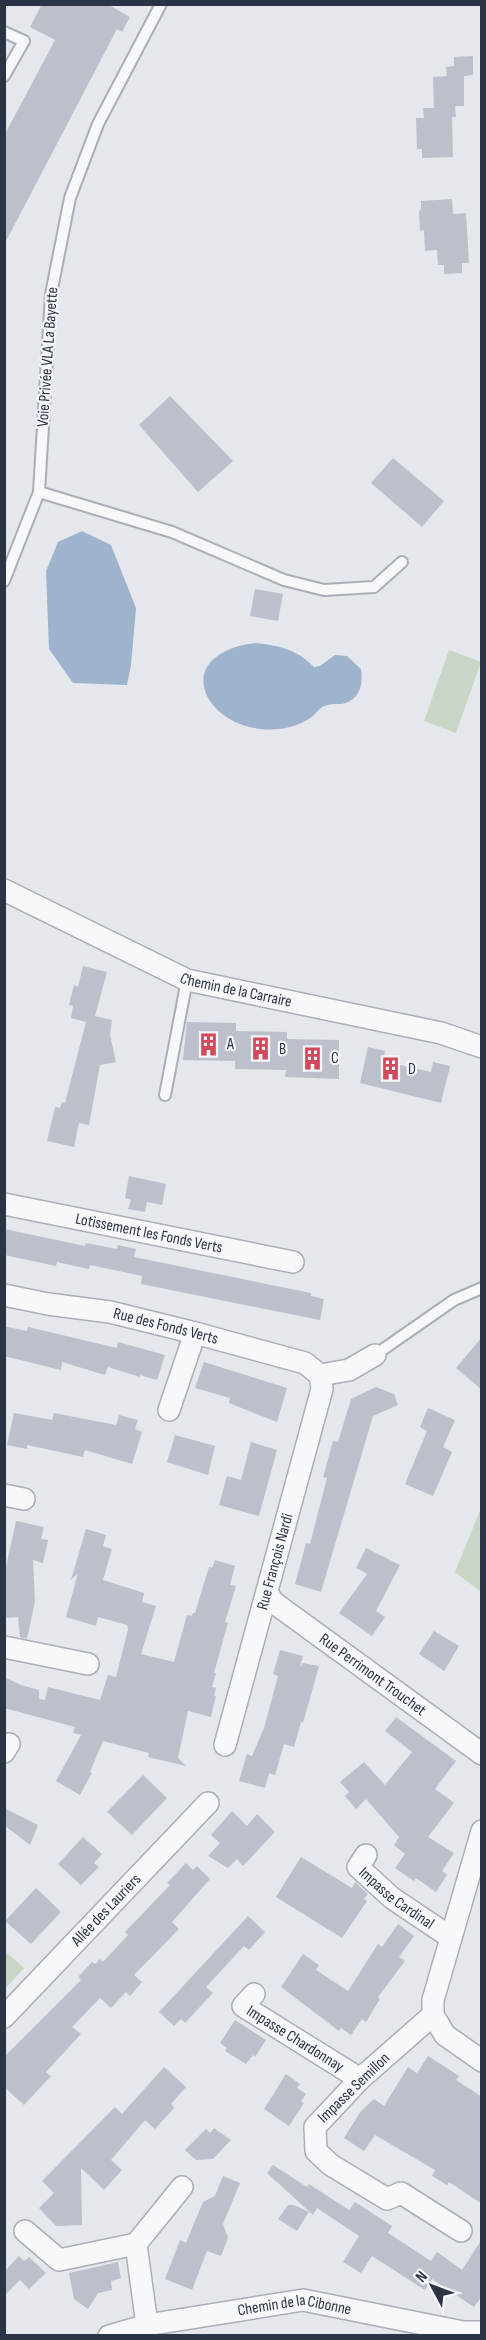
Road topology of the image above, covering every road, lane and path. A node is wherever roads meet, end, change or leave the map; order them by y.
1 (161, 4) edge
2 (4, 32) edge
3 (4, 76) edge
4 (39, 492) junction
5 (402, 562) dead end
6 (4, 581) edge
7 (4, 890) edge
8 (187, 980) junction
9 (482, 1047) edge
10 (165, 1095) dead end
11 (4, 1204) edge
12 (293, 1262) dead end
13 (482, 1288) edge
14 (4, 1295) edge
15 (195, 1333) junction
16 (375, 1355) joint
17 (320, 1375) junction
18 (169, 1410) dead end
19 (267, 1592) junction
20 (4, 1647) edge
21 (88, 1664) dead end
22 (225, 1745) dead end
23 (482, 1754) edge
24 (208, 1803) dead end
25 (482, 1831) edge
26 (366, 1855) dead end
27 (450, 1937) junction
28 (254, 1994) dead end
29 (433, 2015) junction
30 (4, 2017) edge
31 (482, 2061) edge
32 (360, 2079) junction
33 (182, 2187) dead end
34 (26, 2231) dead end
35 (461, 2231) dead end
36 (136, 2244) junction
37 (147, 2325) junction
38 (380, 2325) edge
39 (482, 2332) edge
40 (109, 2336) edge

1 - 4 lane, Voie Privée VLA La Bayette
2 - 3 lane
4 - 5 lane
4 - 6 lane, Voie Privée VLA La Bayette
7 - 8 street, Chemin de la Carraire
8 - 9 street, Chemin de la Carraire
8 - 10 lane
11 - 12 street, Lotissement les Fonds Verts
13 - 16 lane
14 - 15 street, Rue des Fonds Verts
15 - 17 street, Rue des Fonds Verts
15 - 18 street
16 - 17 street
17 - 19 street, Rue François Nardi
19 - 22 street, Rue François Nardi
19 - 23 street, Rue Perrimont Trouchet
20 - 21 street
24 - 30 street, Allée des Lauriers
25 - 27 street
26 - 27 street, Impasse Cardinal
27 - 29 street
28 - 32 street, Impasse Chardonnay
29 - 31 street
29 - 32 street, Impasse Semillon
32 - 35 street, Impasse Semillon
33 - 36 street
34 - 36 street
36 - 37 street
37 - 38 street, Chemin de la Cibonne
37 - 40 street, Chemin de la Cibonne
38 - 39 street, Chemin de la Cibonne

